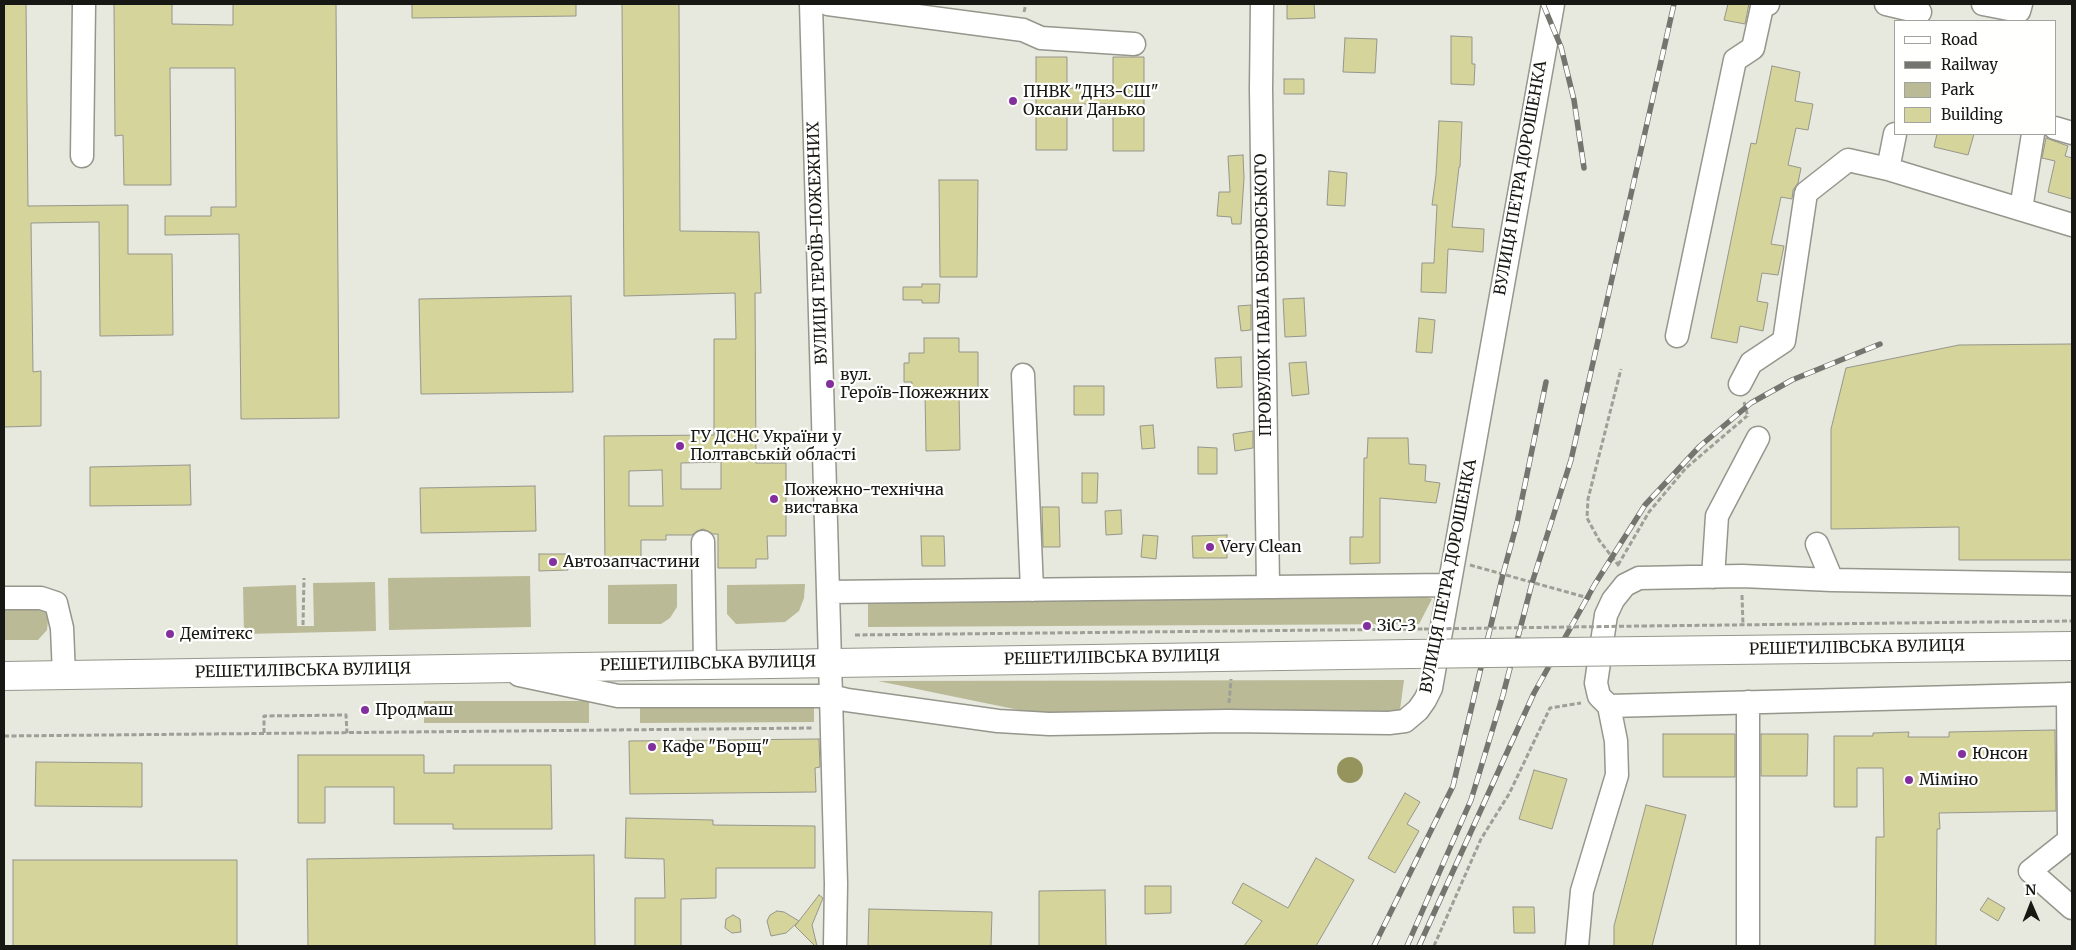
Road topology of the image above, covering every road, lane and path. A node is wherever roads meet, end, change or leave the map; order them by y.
1 (84, 4) edge
2 (811, 4) edge
3 (828, 4) edge
4 (1262, 4) edge
5 (1553, 4) edge
6 (1768, 4) edge
7 (1886, 4) edge
8 (1983, 4) edge
9 (2021, 4) edge
10 (1920, 12) edge
11 (1134, 44) dead end
12 (2056, 128) edge
13 (2072, 133) edge
14 (1895, 135) edge
15 (2033, 135) edge
16 (82, 156) dead end
17 (1888, 169) junction
18 (2020, 209) junction
19 (2072, 225) edge
20 (1677, 336) dead end
21 (1621, 369) dead end
22 (1023, 374) dead end
23 (1740, 384) joint
24 (1747, 416) junction
25 (1758, 438) joint
26 (703, 542) dead end
27 (1817, 544) dead end
28 (1453, 560) junction
29 (1618, 565) junction
30 (1742, 576) junction
31 (1713, 577) junction
32 (304, 578) dead end
33 (1638, 578) junction
34 (1832, 580) junction
35 (2072, 584) edge
36 (1448, 585) junction
37 (1268, 587) junction
38 (1032, 590) junction
39 (828, 592) junction
40 (4, 598) edge
41 (1610, 604) junction
42 (2072, 621) edge
43 (303, 624) dead end
44 (1743, 625) junction
45 (855, 635) dead end
46 (1642, 639) junction
47 (2072, 646) edge
48 (830, 662) junction
49 (705, 664) junction
50 (486, 668) junction
51 (64, 675) junction
52 (1232, 675) dead end
53 (4, 676) edge
54 (2070, 694) edge
55 (831, 696) junction
56 (1748, 702) junction
57 (1609, 706) junction
58 (1228, 721) junction
59 (831, 728) junction
60 (264, 733) junction
61 (346, 733) junction
62 (4, 736) edge
63 (2072, 908) edge
64 (835, 946) edge
65 (1434, 946) edge
66 (1577, 946) edge
67 (1748, 946) edge

1 - 16 street
2 - 39 street, ВУЛИЦЯ ГЕРОЇВ-ПОЖЕЖНИХ
3 - 11 street
4 - 37 street, ПРОВУЛОК ПАВЛА БОБРОВСЬКОГО
5 - 28 street, ВУЛИЦЯ ПЕТРА ДОРОШЕНКА
6 - 20 street
7 - 10 street
8 - 9 street
12 - 13 street
14 - 17 street
15 - 18 street
17 - 18 street
17 - 23 street
18 - 19 street
21 - 29 path
22 - 38 street
23 - 24 path
24 - 25 path
24 - 29 path
25 - 31 street
26 - 49 street
27 - 34 street
28 - 36 street, ВУЛИЦЯ ПЕТРА ДОРОШЕНКА
28 - 41 path
29 - 33 path
30 - 31 street
30 - 34 street
30 - 44 path
31 - 33 street
32 - 43 path
33 - 41 street
34 - 35 street
36 - 37 street
36 - 58 street, ВУЛИЦЯ ПЕТРА ДОРОШЕНКА
37 - 38 street
38 - 39 street
39 - 48 street, ВУЛИЦЯ ГЕРОЇВ-ПОЖЕЖНИХ
40 - 51 street
41 - 57 street
42 - 44 path
44 - 46 path
45 - 46 path, bridge
46 - 47 main road, РЕШЕТИЛІВСЬКА ВУЛИЦЯ
46 - 48 main road, РЕШЕТИЛІВСЬКА ВУЛИЦЯ, bridge
48 - 49 main road, РЕШЕТИЛІВСЬКА ВУЛИЦЯ
48 - 55 street, ВУЛИЦЯ ГЕРОЇВ-ПОЖЕЖНИХ
49 - 50 main road, РЕШЕТИЛІВСЬКА ВУЛИЦЯ
50 - 51 main road, РЕШЕТИЛІВСЬКА ВУЛИЦЯ
50 - 55 street, ВУЛИЦЯ ПЕТРА ДОРОШЕНКА
51 - 53 main road, РЕШЕТИЛІВСЬКА ВУЛИЦЯ
52 - 58 path
54 - 56 street
54 - 63 street
55 - 58 street, ВУЛИЦЯ ПЕТРА ДОРОШЕНКА
55 - 59 street, ВУЛИЦЯ ГЕРОЇВ-ПОЖЕЖНИХ
56 - 57 street
56 - 67 street
57 - 65 path
57 - 66 street
59 - 61 path
59 - 64 street, ВУЛИЦЯ ГЕРОЇВ-ПОЖЕЖНИХ
60 - 61 path
60 - 61 path
60 - 62 path

